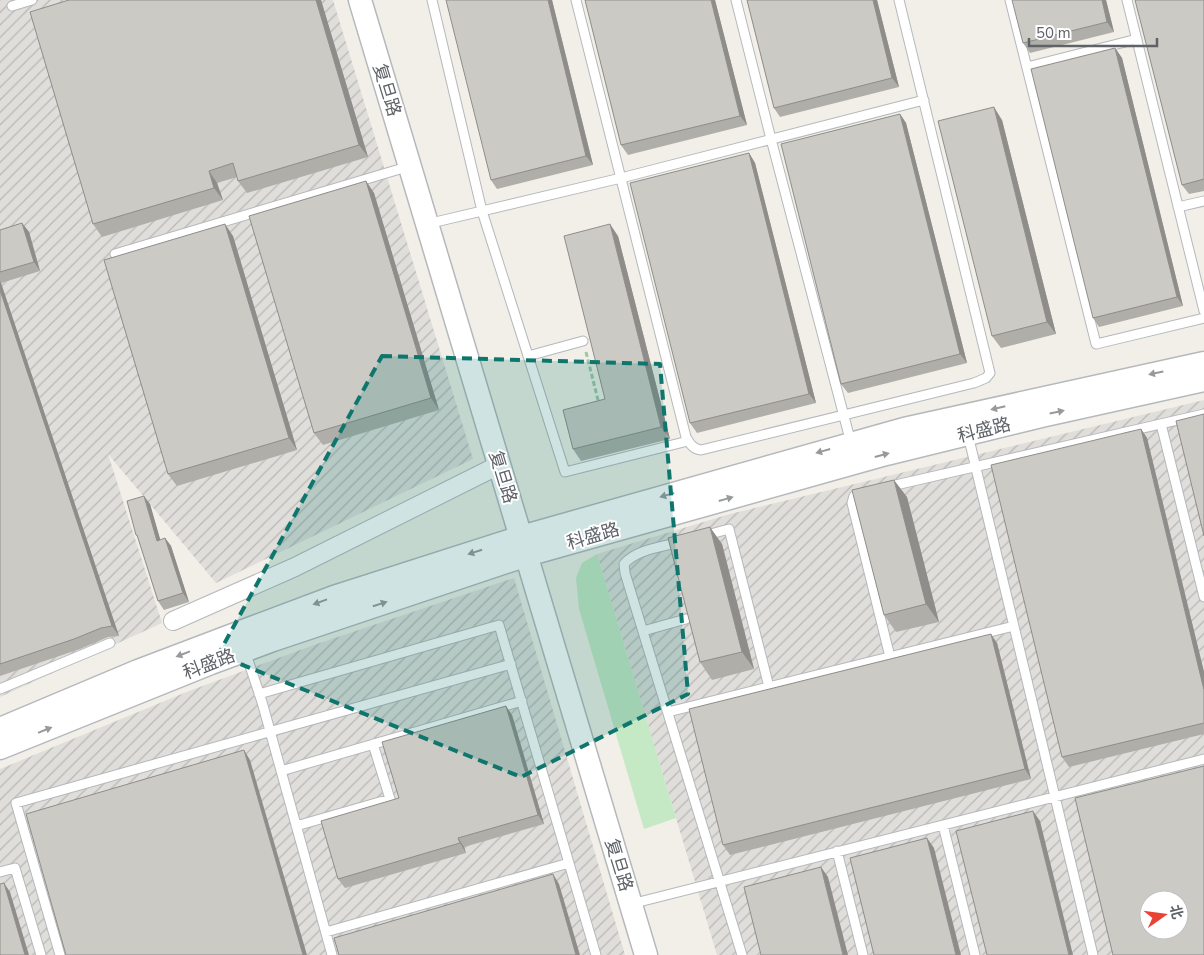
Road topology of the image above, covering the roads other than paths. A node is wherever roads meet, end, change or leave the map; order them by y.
1 (32, 0) edge
2 (360, 0) edge
3 (432, 0) edge
4 (576, 0) edge
5 (736, 0) edge
6 (899, 0) edge
7 (1010, 0) edge
8 (1127, 0) edge
9 (12, 6) dead end
10 (1137, 39) junction
11 (1027, 67) junction
12 (924, 100) junction
13 (771, 140) junction
14 (410, 166) junction
15 (621, 178) junction
16 (1204, 201) edge
17 (1178, 208) junction
18 (482, 211) junction
19 (427, 224) junction
20 (115, 254) dead end
21 (1204, 311) edge
22 (1204, 318) edge
23 (583, 341) road end
24 (528, 356) junction
25 (1204, 363) edge
26 (1204, 380) edge
27 (1204, 414) edge
28 (844, 415) junction
29 (1161, 424) junction
30 (966, 425) junction
31 (688, 441) junction
32 (854, 452) junction
33 (499, 464) junction
34 (976, 467) junction
35 (524, 546) junction
36 (1204, 597) edge
37 (686, 619) edge
38 (173, 621) dead end
39 (1014, 626) junction
40 (643, 631) junction
41 (241, 641) junction
42 (110, 643) dead end
43 (890, 657) junction
44 (510, 664) junction
45 (768, 687) junction
46 (0, 689) edge
47 (259, 694) junction
48 (522, 701) junction
49 (668, 712) junction
50 (0, 729) edge
51 (270, 731) junction
52 (373, 744) junction
53 (0, 748) edge
54 (1204, 759) edge
55 (281, 770) junction
56 (1055, 797) junction
57 (943, 825) junction
58 (296, 826) junction
59 (837, 851) junction
60 (569, 862) junction
61 (0, 872) edge
62 (720, 881) junction
63 (631, 904) junction
64 (326, 932) junction
65 (41, 955) edge
66 (60, 955) edge
67 (332, 955) edge
68 (596, 955) edge
69 (646, 955) edge
70 (742, 955) edge
71 (863, 955) edge
72 (975, 955) edge
73 (1093, 955) edge

1 - 9 lane
2 - 14 street, 复旦路
3 - 18 lane
4 - 15 lane
5 - 13 lane
6 - 12 lane
7 - 11 lane
8 - 10 lane
10 - 11 lane
10 - 17 lane
11 - 22 lane
12 - 13 lane
12 - 28 lane
13 - 15 lane
13 - 28 lane
14 - 19 street, 复旦路
14 - 20 lane
15 - 18 lane
15 - 31 lane
16 - 17 lane
17 - 21 lane
18 - 19 lane
18 - 24 lane
19 - 33 street, 复旦路
23 - 24 lane
24 - 31 lane
25 -> 30 street, 科盛路
30 -> 26 street, 科盛路
27 - 29 lane
28 - 31 lane
28 - 32 lane
29 - 34 lane
29 - 36 lane
30 - 32 street, 科盛路
30 - 34 lane
32 - 35 street, 科盛路
33 - 35 street, 复旦路
33 - 38 street
34 - 39 lane
34 - 43 lane
35 - 41 street, 科盛路
35 - 63 street, 复旦路
37 - 40 lane
39 - 43 lane
39 - 56 lane
40 - 45 lane
40 - 49 lane
41 - 47 lane
41 -> 50 street, 科盛路
53 -> 41 street, 科盛路
42 - 46 lane
43 - 45 lane
44 - 47 lane
44 - 48 lane
44 - 51 lane
45 - 49 lane
47 - 51 lane
48 - 52 lane
48 - 60 lane
49 - 62 lane
51 - 55 lane
51 - 66 lane
52 - 55 lane
52 - 58 lane
54 - 56 lane
55 - 58 lane
56 - 57 lane
56 - 73 lane
57 - 59 lane
57 - 72 lane
58 - 64 lane
59 - 62 lane
59 - 71 lane
60 - 64 lane
60 - 68 lane
61 - 65 lane
62 - 63 lane
62 - 70 lane
63 - 69 street, 复旦路
64 - 67 lane

